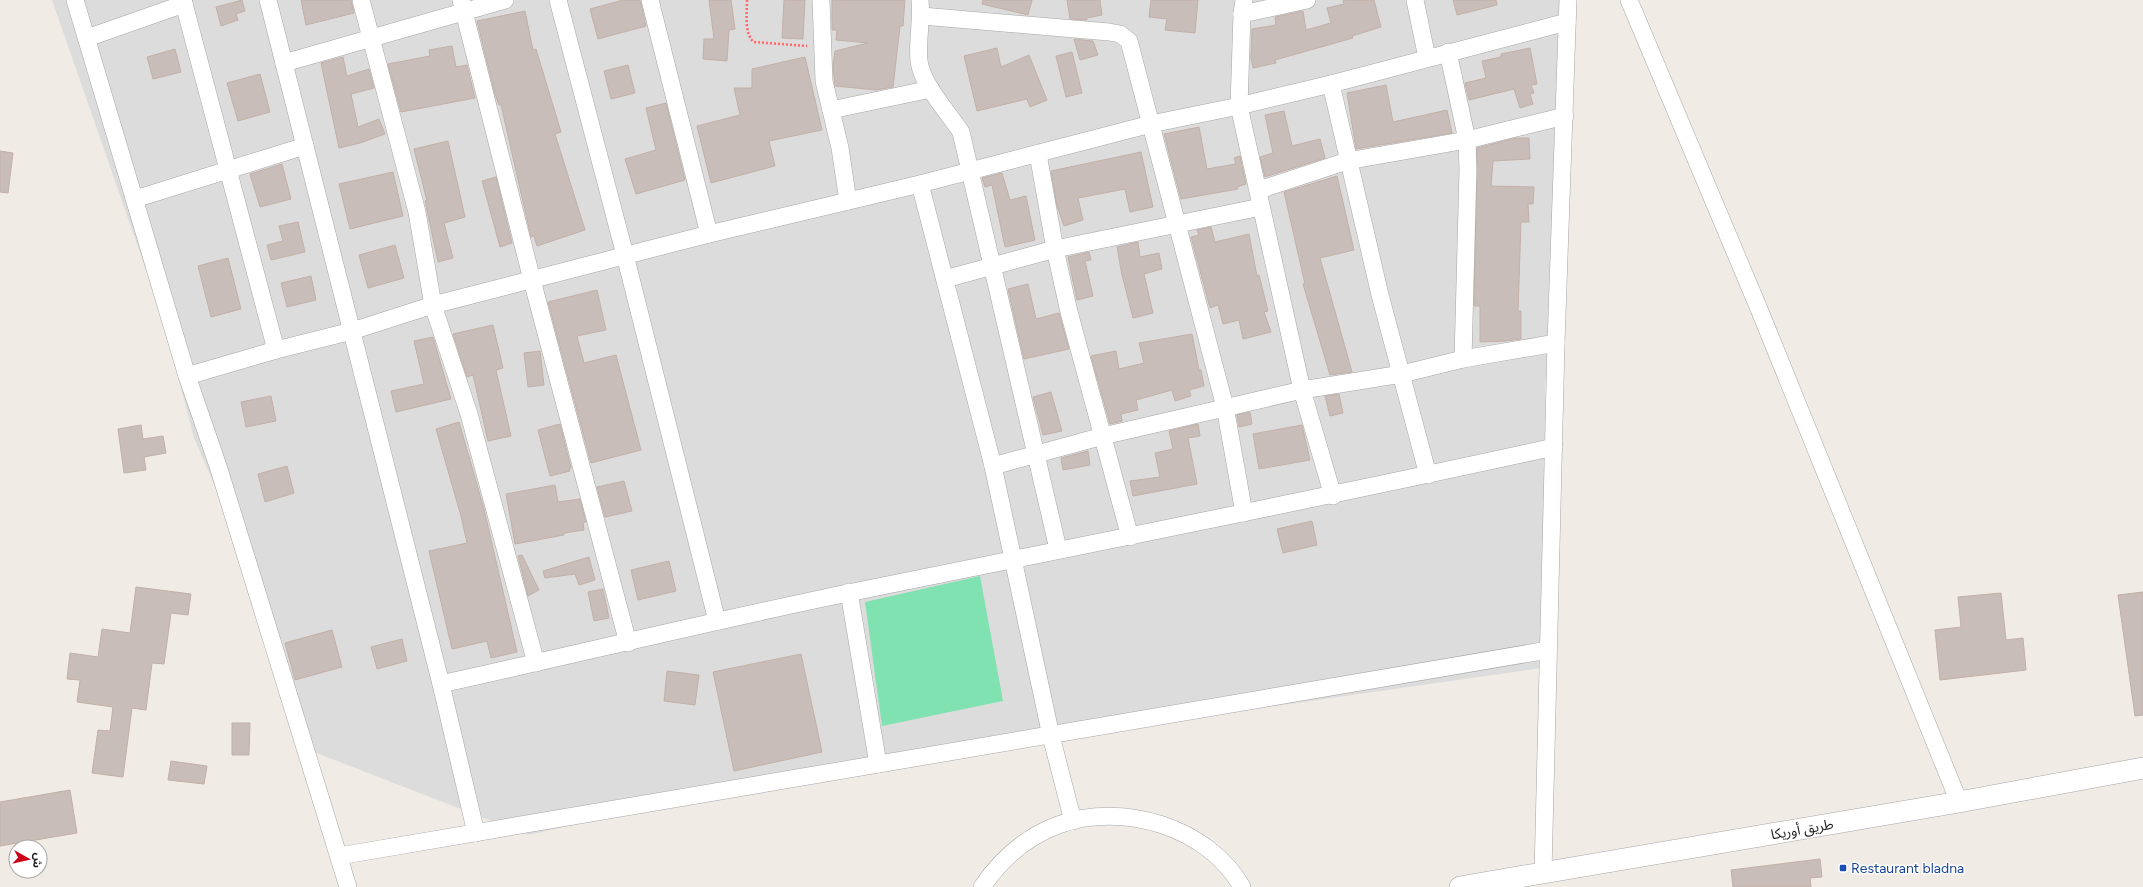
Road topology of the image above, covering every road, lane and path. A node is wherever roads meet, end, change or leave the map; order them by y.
1 (75, 0) edge
2 (268, 0) edge
3 (361, 0) edge
4 (505, 0) edge
5 (558, 0) edge
6 (650, 0) edge
7 (747, 0) edge
8 (821, 0) edge
9 (1307, 0) edge
10 (1415, 0) edge
11 (1568, 0) edge
12 (1629, 0) edge
13 (183, 2) edge
14 (462, 5) edge
15 (1243, 7) edge
16 (921, 8) edge
17 (1567, 22) junction
18 (87, 38) junction
19 (371, 39) junction
20 (822, 47) junction
21 (1448, 52) junction
22 (1427, 58) junction
23 (284, 63) junction
24 (1331, 84) junction
25 (931, 89) junction
26 (1240, 106) junction
27 (831, 110) junction
28 (1565, 116) junction
29 (1150, 124) junction
30 (1467, 140) junction
31 (305, 146) junction
32 (1038, 154) junction
33 (1348, 161) junction
34 (969, 169) junction
35 (228, 170) junction
36 (920, 184) junction
37 (1259, 190) junction
38 (135, 199) junction
39 (848, 201) junction
40 (1261, 207) junction
41 (1178, 224) junction
42 (709, 234) junction
43 (1055, 249) junction
44 (625, 255) junction
45 (992, 268) junction
46 (945, 279) junction
47 (532, 280) junction
48 (433, 305) junction
49 (352, 331) junction
50 (1556, 343) junction
51 (276, 350) junction
52 (1463, 359) junction
53 (1402, 374) junction
54 (187, 376) junction
55 (1302, 390) junction
56 (1225, 407) junction
57 (1103, 436) junction
58 (1554, 448) junction
59 (1036, 454) junction
60 (993, 466) junction
61 (1428, 475) junction
62 (1333, 496) junction
63 (1244, 514) junction
64 (1130, 537) junction
65 (1058, 549) junction
66 (1012, 561) junction
67 (849, 592) junction
68 (717, 621) junction
69 (628, 643) junction
70 (1548, 650) junction
71 (536, 663) junction
72 (441, 684) junction
73 (1051, 736) junction
74 (878, 764) junction
75 (2143, 768) edge
76 (1959, 802) junction
77 (1073, 820) junction
78 (476, 833) junction
79 (339, 856) junction
80 (1544, 873) junction
81 (348, 887) edge
82 (982, 887) edge
83 (1242, 887) edge
84 (1460, 887) edge

1 - 18 street
2 - 23 street
3 - 19 street
4 - 14 street
5 - 44 street
6 - 42 street
7 - 20 path
8 - 20 street
9 - 15 street
10 - 22 street
11 - 17 street
12 - 76 street
13 - 18 street
13 - 35 street
14 - 19 street
14 - 47 street
15 - 26 street
16 - 25 street
16 - 29 street
17 - 21 street
17 - 28 street
18 - 38 street
19 - 23 street
19 - 48 street
20 - 27 street
21 - 22 street
21 - 30 street
22 - 24 street
23 - 31 street
24 - 26 street
24 - 33 street
25 - 27 street
25 - 34 street
26 - 29 street
26 - 37 street
27 - 39 street
28 - 30 street
28 - 50 street
29 - 32 street
29 - 41 street
30 - 33 street
30 - 52 street
31 - 35 street
31 - 49 street
32 - 34 street
32 - 43 street
33 - 37 street
33 - 53 street
34 - 36 street
34 - 45 street
35 - 38 street
35 - 51 street
36 - 39 street
36 - 46 street
37 - 40 street
38 - 54 street
39 - 42 street
40 - 41 street
40 - 55 street
41 - 43 street
41 - 56 street
42 - 44 street
43 - 45 street
43 - 57 street
44 - 47 street
44 - 68 street
45 - 46 street
45 - 59 street
46 - 60 street
47 - 48 street
47 - 69 street
48 - 49 street
48 - 71 street
49 - 51 street
49 - 72 street
50 - 52 street
50 - 58 street
51 - 54 street
52 - 53 street
53 - 55 street
53 - 61 street
54 - 79 street
55 - 56 street
55 - 62 street
56 - 57 street
56 - 63 street
57 - 59 street
57 - 64 street
58 - 61 street
58 - 70 street
59 - 60 street
59 - 65 street
60 - 66 street
61 - 62 street
62 - 63 street
63 - 64 street
64 - 65 street
65 - 66 street
66 - 67 street
66 - 73 street
67 - 68 street
67 - 74 street
68 - 69 street
69 - 71 street
70 - 73 street
70 - 80 street
71 - 72 street
72 - 78 street
73 - 74 street
73 - 77 street
74 - 78 street
75 - 76 street, طريق أوريكا
76 - 80 street, طريق أوريكا
77 - 82 street
77 - 83 street
78 - 79 street
79 - 81 street
80 - 84 street, طريق أوريكا

